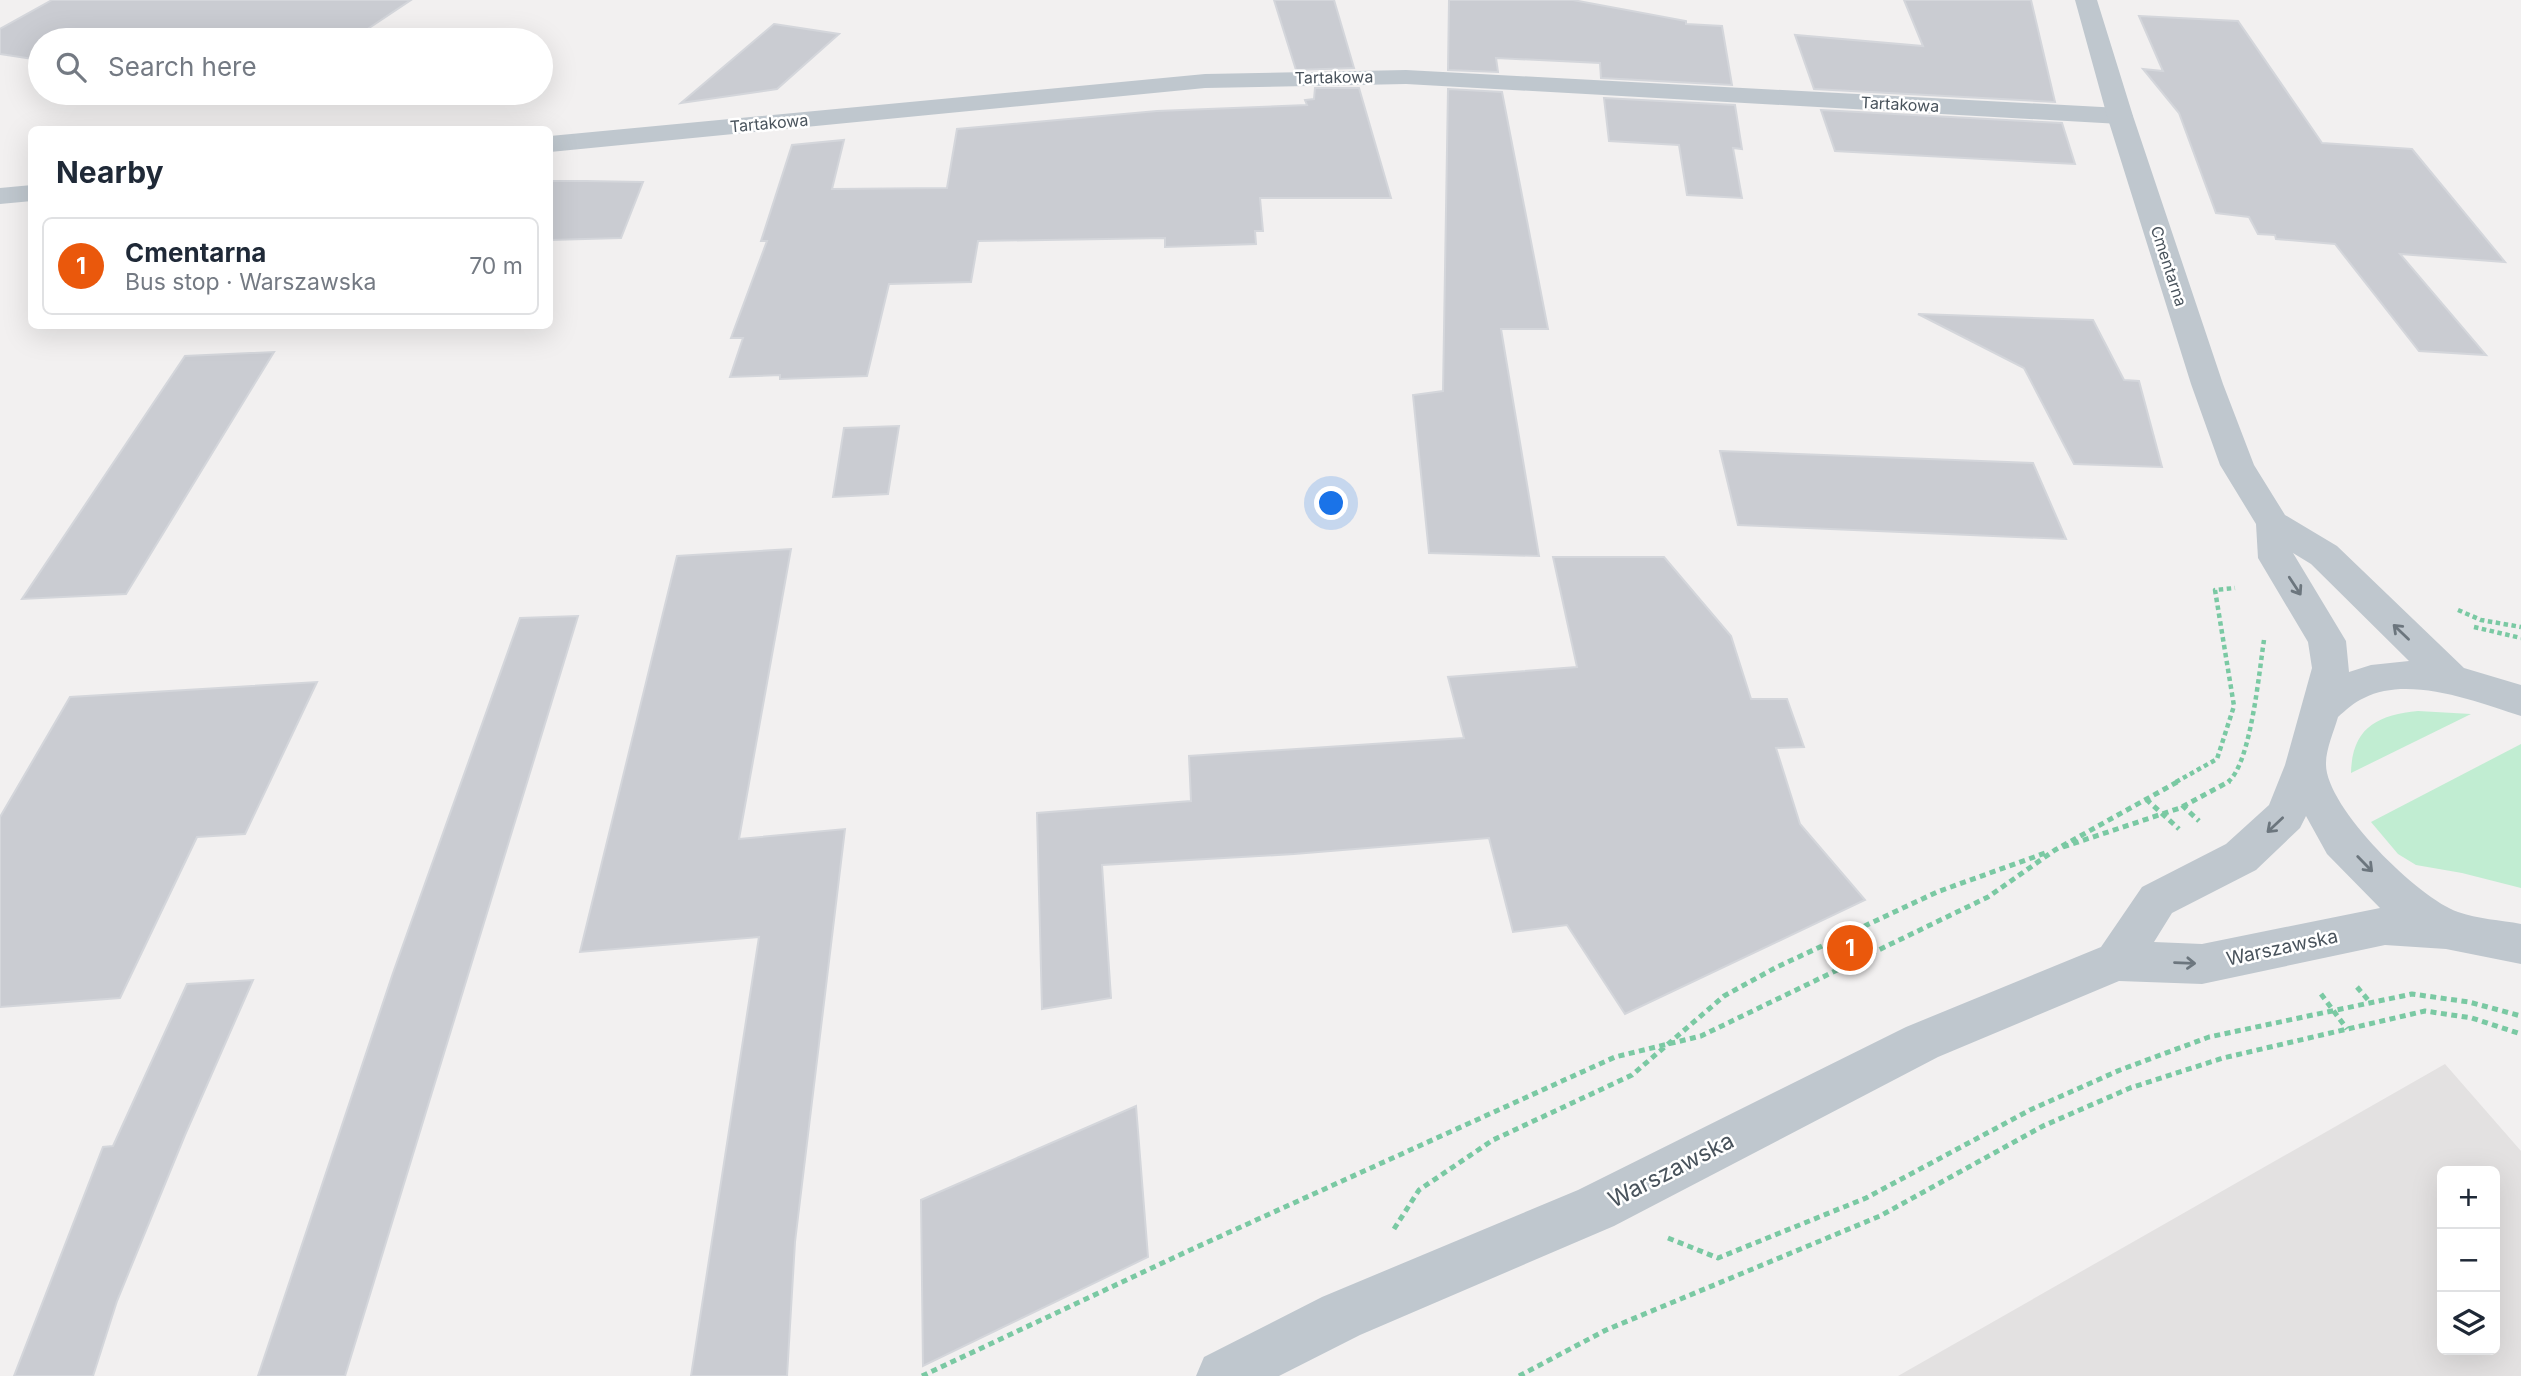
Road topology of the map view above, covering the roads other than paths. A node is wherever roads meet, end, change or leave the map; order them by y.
1 (2086, 0) edge
2 (2120, 116) junction
3 (553, 144) edge
4 (28, 193) edge
5 (0, 196) edge
6 (2273, 524) junction
7 (2451, 679) junction
8 (2513, 694) edge
9 (2320, 708) junction
10 (2305, 765) junction
11 (2446, 929) junction
12 (2521, 944) edge
13 (2117, 961) junction
14 (1223, 1376) edge

1 - 2 street, Cmentarna
2 - 3 street, Tartakowa
2 - 6 street, Cmentarna
4 - 5 street
7 -> 6 street, Cmentarna
6 -> 9 street, Cmentarna
7 - 8 street
7 - 9 street
9 - 10 street, Cmentarna
10 -> 11 street
10 -> 13 street
11 - 12 street
13 -> 11 street, Warszawska
13 - 14 street, Warszawska

